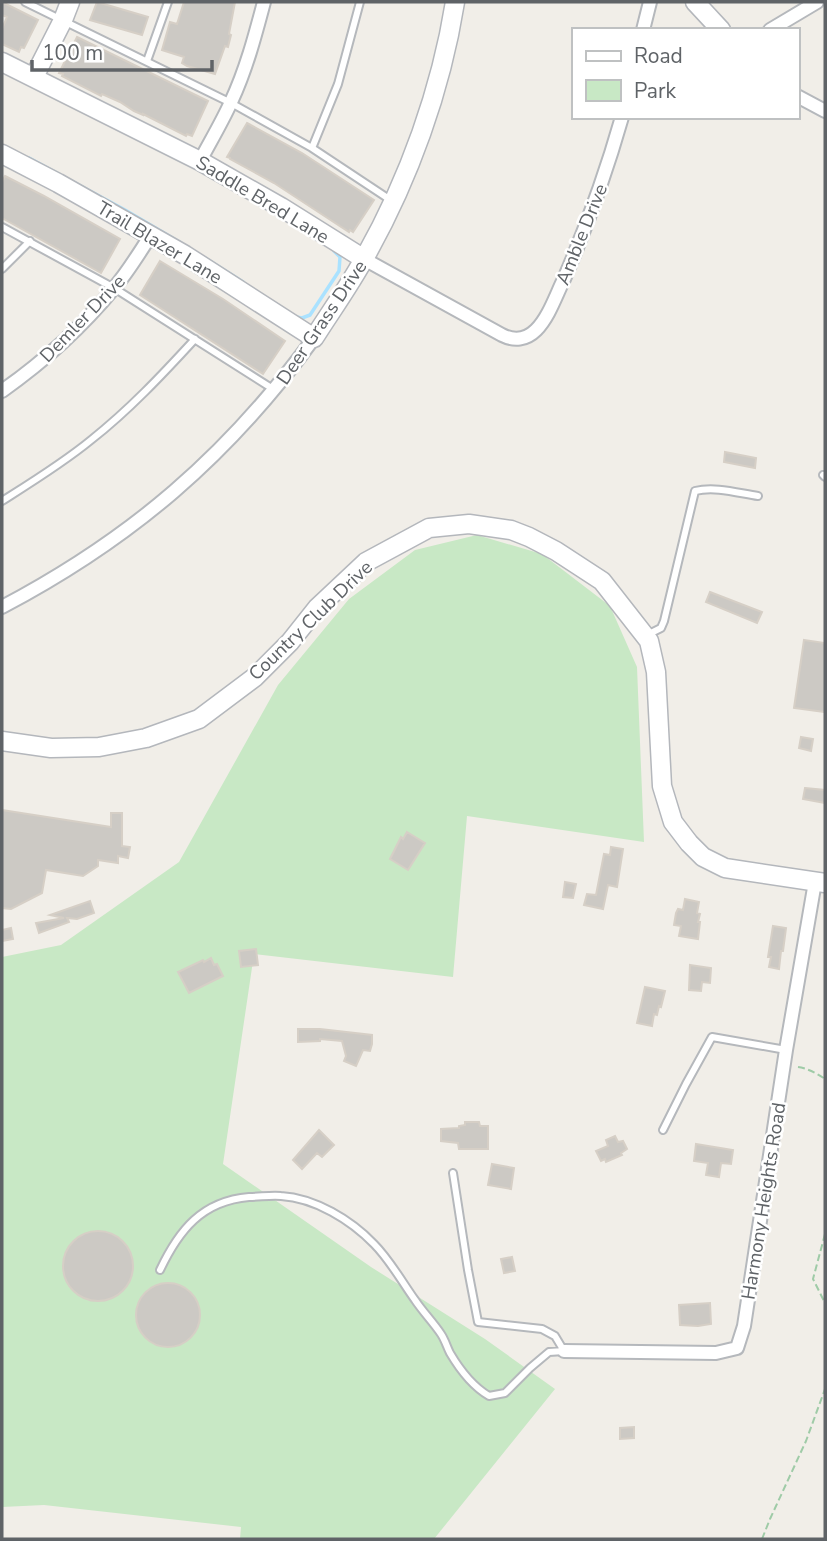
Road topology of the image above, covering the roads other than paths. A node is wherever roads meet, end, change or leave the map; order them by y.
1 (25, 2) edge
2 (70, 2) edge
3 (168, 2) edge
4 (264, 2) edge
5 (360, 2) edge
6 (455, 2) edge
7 (650, 2) edge
8 (695, 2) edge
9 (817, 2) edge
10 (63, 20) junction
11 (643, 28) edge
12 (719, 28) edge
13 (773, 28) edge
14 (147, 61) junction
15 (2, 62) edge
16 (34, 78) junction
17 (799, 97) edge
18 (231, 103) junction
19 (825, 111) edge
20 (621, 119) edge
21 (312, 148) junction
22 (2, 154) edge
23 (200, 161) junction
24 (393, 202) junction
25 (2, 227) edge
26 (151, 235) junction
27 (30, 241) junction
28 (364, 259) junction
29 (2, 269) edge
30 (114, 288) junction
31 (314, 338) junction
32 (195, 339) junction
33 (522, 339) joint
34 (275, 390) junction
35 (2, 391) edge
36 (758, 496) dead end
37 (2, 501) edge
38 (2, 607) edge
39 (646, 636) junction
40 (2, 741) edge
41 (820, 882) edge
42 (786, 1050) junction
43 (663, 1130) dead end
44 (453, 1173) dead end
45 (160, 1270) dead end
46 (564, 1351) junction

1 - 10 lane
2 - 10 street
3 - 14 lane
4 - 18 street
5 - 21 lane
6 - 24 street, Deer Grass Drive
7 - 11 street
8 - 12 street
9 - 13 street
10 - 14 lane
10 - 16 street
14 - 18 lane
15 - 16 street, Saddle Bred Lane
16 - 23 street, Saddle Bred Lane
17 - 19 street
18 - 21 lane
18 - 23 street
20 - 33 street, Amble Drive
21 - 24 lane
22 - 26 street, Trail Blazer Lane
23 - 28 street, Saddle Bred Lane
24 - 28 street, Deer Grass Drive
25 - 27 lane
26 - 30 street, Demler Drive
26 - 31 street, Trail Blazer Lane
27 - 29 lane
27 - 30 lane
28 - 31 street, Deer Grass Drive
28 - 33 street, Saddle Bred Lane
30 - 32 lane
30 - 35 street, Demler Drive
31 - 34 street, Deer Grass Drive
32 - 34 lane
32 - 37 lane
34 - 38 street, Deer Grass Drive
36 - 39 lane
39 - 40 street, Country Club Drive
39 - 41 street, Country Club Drive
41 - 42 street, Harmony Heights Road
42 - 43 lane
42 - 46 street, Harmony Heights Road
44 - 46 lane
45 - 46 lane

